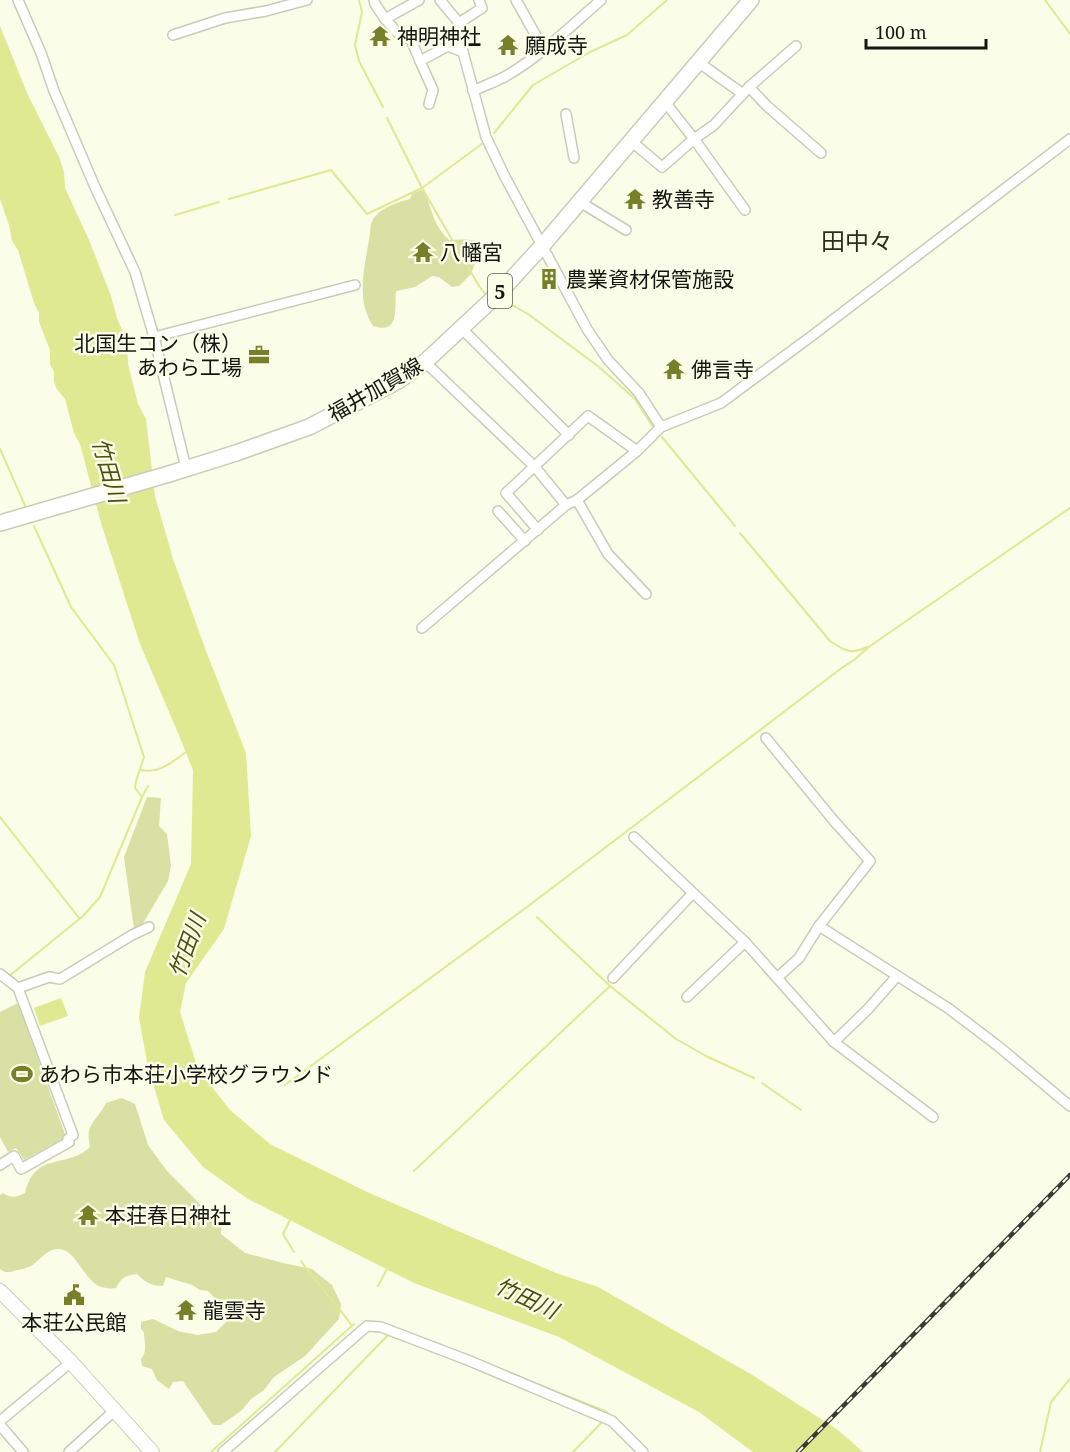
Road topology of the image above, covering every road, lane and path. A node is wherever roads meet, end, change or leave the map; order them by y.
1 (18, 0) edge
2 (307, 0) edge
3 (374, 0) edge
4 (419, 0) edge
5 (440, 0) edge
6 (479, 0) edge
7 (516, 0) edge
8 (601, 0) edge
9 (751, 0) edge
10 (385, 18) junction
11 (459, 23) junction
12 (173, 35) dead end
13 (796, 46) dead end
14 (544, 50) junction
15 (463, 52) junction
16 (420, 61) junction
17 (698, 62) junction
18 (746, 90) junction
19 (473, 91) junction
20 (665, 102) junction
21 (429, 104) dead end
22 (566, 114) dead end
23 (694, 139) junction
24 (1070, 139) edge
25 (630, 143) junction
26 (821, 153) dead end
27 (574, 158) dead end
28 (580, 202) junction
29 (745, 210) dead end
30 (626, 230) dead end
31 (542, 246) junction
32 (356, 285) dead end
33 (461, 328) junction
34 (154, 336) junction
35 (425, 362) junction
36 (661, 427) junction
37 (569, 435) junction
38 (637, 451) junction
39 (186, 468) junction
40 (535, 468) junction
41 (577, 500) junction
42 (566, 506) junction
43 (498, 511) dead end
44 (0, 523) edge
45 (538, 530) junction
46 (525, 542) junction
47 (646, 594) dead end
48 (422, 628) dead end
49 (766, 738) dead end
50 (634, 837) dead end
51 (693, 893) junction
52 (819, 926) junction
53 (149, 927) dead end
54 (745, 942) junction
55 (0, 974) edge
56 (897, 976) junction
57 (778, 977) junction
58 (613, 978) dead end
59 (18, 988) junction
60 (687, 997) dead end
61 (834, 1042) junction
62 (1070, 1106) edge
63 (933, 1117) dead end
64 (0, 1165) edge
65 (0, 1291) edge
66 (70, 1362) junction
67 (114, 1412) junction
68 (0, 1423) edge
69 (23, 1452) edge
70 (69, 1452) edge
71 (152, 1452) edge
72 (224, 1452) edge
73 (644, 1452) edge

1 - 34 street
2 - 12 street
3 - 10 street
4 - 10 street
5 - 11 street
6 - 11 street
7 - 14 street
8 - 14 street
9 - 17 main road, 福井加賀線 / 5
10 - 16 street
11 - 15 street
13 - 18 street
14 - 19 street
15 - 16 street
15 - 19 street
16 - 21 street
17 - 18 street
17 - 20 main road, 福井加賀線 / 5
18 - 23 street
18 - 26 street
19 - 31 street
20 - 23 street
20 - 25 main road, 福井加賀線 / 5
22 - 27 street
23 - 25 street
23 - 29 street
24 - 36 street
25 - 28 main road, 福井加賀線 / 5
28 - 30 street
28 - 31 main road, 福井加賀線 / 5
31 - 33 main road, 福井加賀線 / 5
31 - 36 street
32 - 34 street
33 - 35 main road, 福井加賀線 / 5
33 - 37 street
34 - 39 street
35 - 39 main road, 福井加賀線 / 5
35 - 40 street
36 - 38 street
37 - 38 street
37 - 40 street
38 - 41 street
39 - 44 main road, 福井加賀線 / 5
40 - 42 street
40 - 45 street
41 - 42 street
41 - 47 street
42 - 45 street
43 - 46 street
45 - 46 street
46 - 48 street
49 - 52 street
50 - 51 street
51 - 54 street
51 - 58 street
52 - 56 street
52 - 57 street
53 - 59 street
54 - 57 street
54 - 60 street
55 - 59 street
56 - 61 street
56 - 62 street
57 - 61 street
59 - 64 street
61 - 63 street
65 - 66 main road
66 - 67 main road
66 - 68 street
67 - 70 street
67 - 71 main road
68 - 69 street
72 - 73 street

